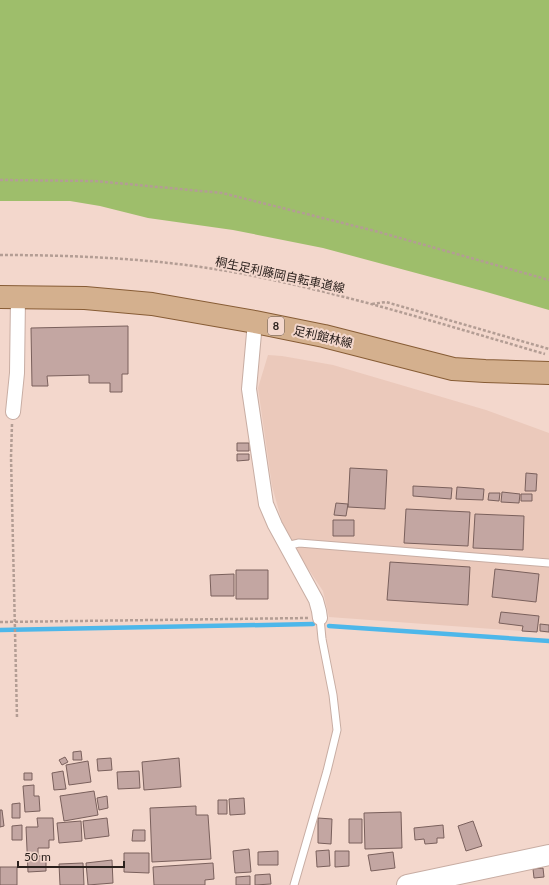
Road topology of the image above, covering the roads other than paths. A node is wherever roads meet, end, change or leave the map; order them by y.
1 (9, 297) edge
2 (255, 322) junction
3 (549, 373) edge
4 (13, 412) road end
5 (286, 546) junction
6 (549, 563) edge
7 (320, 618) joint
8 (549, 855) edge
9 (294, 885) edge
10 (407, 885) edge

1 - 2 main road, 足利館林線 / 8
1 - 4 street
2 - 3 main road, 足利館林線 / 8
2 - 5 street
5 - 6 lane
5 - 7 street
7 - 9 lane
8 - 10 street

